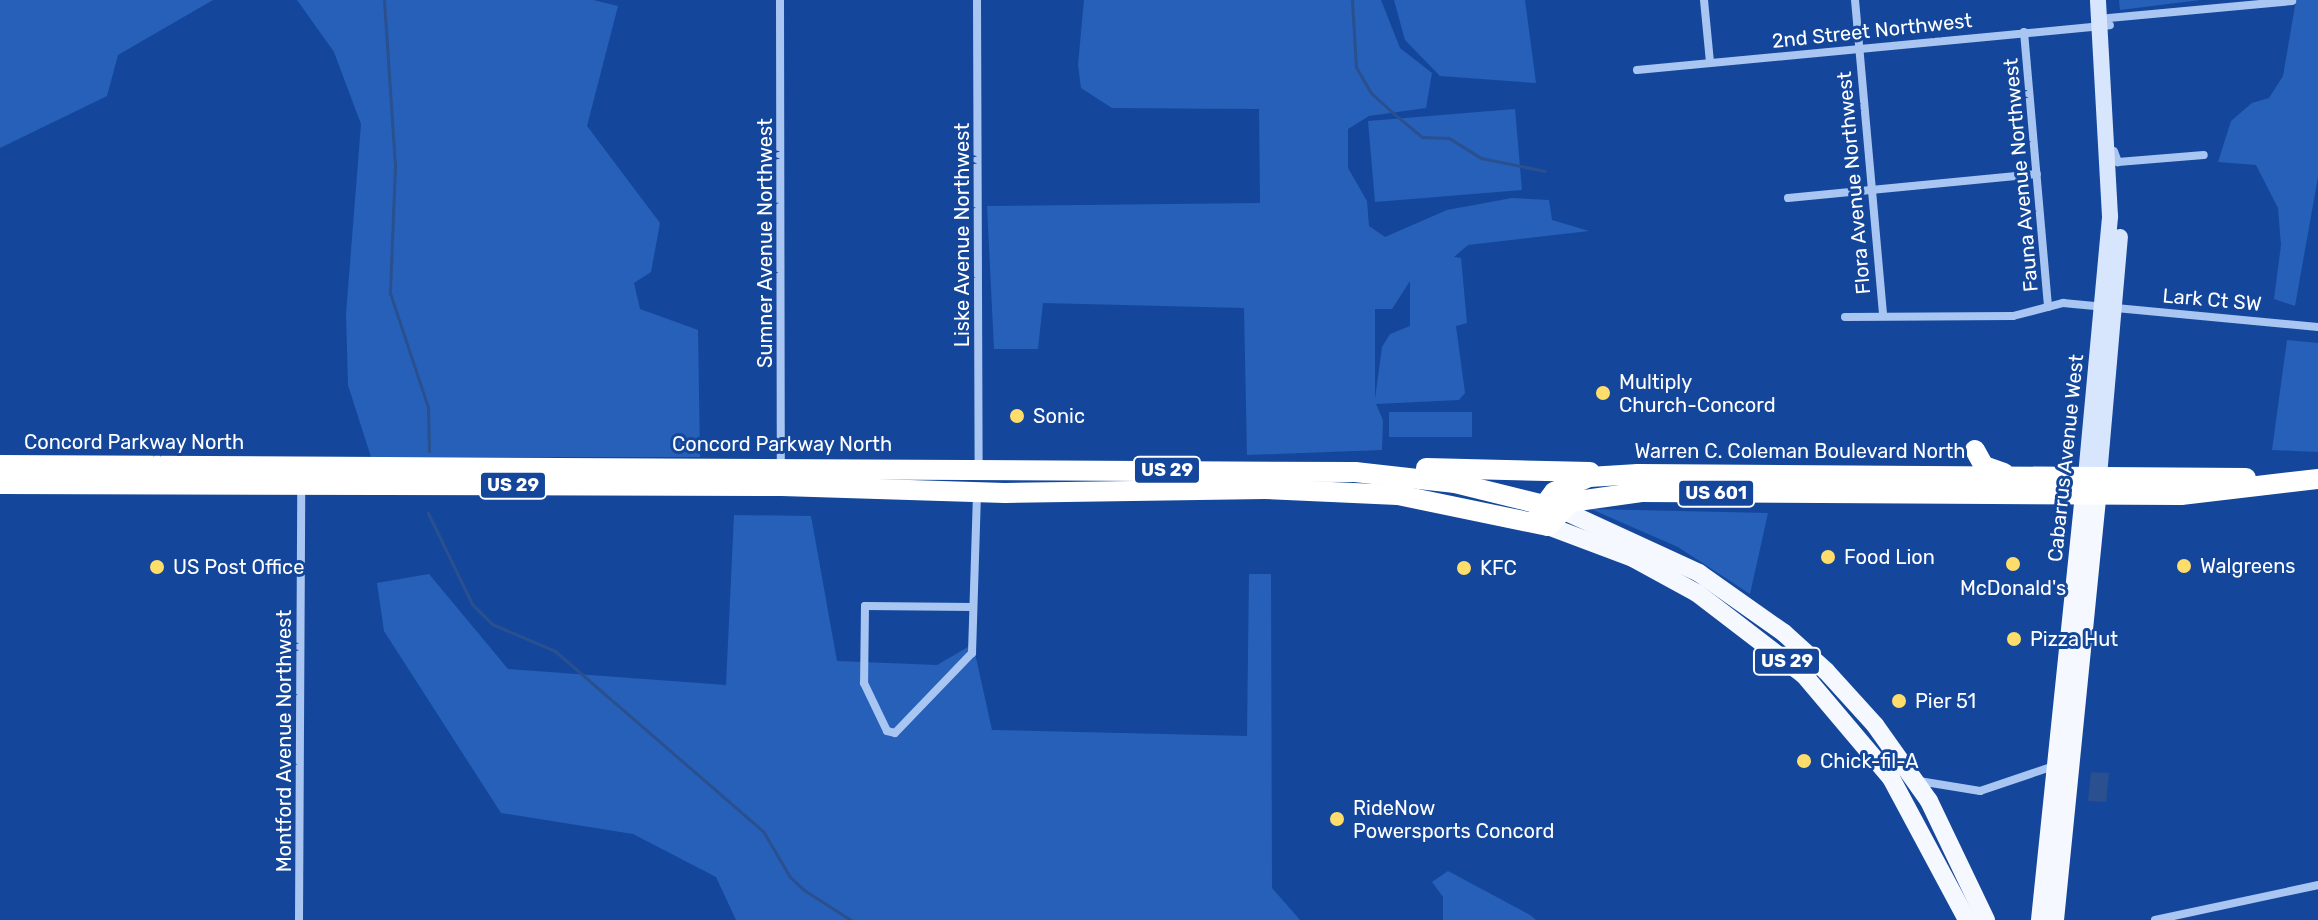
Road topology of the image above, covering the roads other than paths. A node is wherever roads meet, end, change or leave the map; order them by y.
1 (780, 0) edge
2 (977, 0) edge
3 (1704, 0) edge
4 (1855, 0) edge
5 (2098, 0) edge
6 (2108, 0) edge
7 (2292, 1) edge
8 (2106, 23) junction
9 (2024, 32) junction
10 (1859, 46) junction
11 (1710, 62) junction
12 (1637, 70) dead end
13 (2107, 123) junction
14 (2204, 155) dead end
15 (2119, 162) junction
16 (2037, 174) junction
17 (1872, 189) junction
18 (1788, 198) dead end
19 (2048, 307) junction
20 (2110, 308) junction
21 (1883, 316) junction
22 (1845, 317) dead end
23 (2318, 327) edge
24 (0, 465) edge
25 (979, 469) junction
26 (1124, 470) junction
27 (1355, 472) junction
28 (1638, 474) junction
29 (301, 476) junction
30 (782, 477) junction
31 (2318, 479) edge
32 (1214, 480) junction
33 (1780, 483) junction
34 (0, 484) edge
35 (2092, 486) junction
36 (885, 488) junction
37 (977, 493) junction
38 (1546, 515) junction
39 (973, 607) junction
40 (2069, 636) junction
41 (2073, 751) junction
42 (2055, 766) junction
43 (1915, 781) junction
44 (1944, 787) junction
45 (1929, 801) junction
46 (2063, 838) junction
47 (2318, 885) edge
48 (299, 920) edge
49 (1967, 920) edge
50 (1986, 920) edge
51 (2040, 920) edge
52 (2055, 920) edge
53 (2155, 920) edge

1 - 30 street, Sumner Avenue Northwest
2 - 25 street, Liske Avenue Northwest
3 - 11 street
4 - 10 street, Flora Avenue Northwest
5 - 8 main road, Cabarrus Avenue West
6 - 8 main road, Cabarrus Avenue West
7 - 8 street, 2nd Street Northwest
8 - 9 street, 2nd Street Northwest
8 - 13 main road, Cabarrus Avenue West
8 - 15 main road, Cabarrus Avenue West
9 - 10 street, 2nd Street Northwest
9 - 16 street, Fauna Avenue Northwest
10 - 11 street, 2nd Street Northwest
10 - 17 street, Flora Avenue Northwest
11 - 12 street, 2nd Street Northwest
13 - 15 street
13 - 20 main road, Cabarrus Avenue West
14 - 15 street
15 - 20 main road, Cabarrus Avenue West
16 - 17 street
16 - 19 street, Fauna Avenue Northwest
17 - 18 street
17 - 21 street, Flora Avenue Northwest
19 - 20 street, Fauna Avenue Northwest
19 - 21 street
20 - 23 street, Lark Ct SW
20 - 35 main road, Cabarrus Avenue West
21 - 22 street
24 - 29 highway, Concord Parkway North / US 29
25 - 26 highway, Concord Parkway North / US 29
25 - 30 highway, Concord Parkway North / US 29
25 - 36 highway
26 - 32 highway, Concord Parkway North / US 29
26 - 37 highway
27 - 28 highway, US 601
27 - 32 highway, Concord Parkway North / US 29
27 - 38 highway, Concord Parkway North / US 29
28 - 33 highway, Warren C. Coleman Boulevard North / US 601
28 - 38 highway, Warren C. Coleman Boulevard North
29 - 30 highway, Concord Parkway North / US 29
29 - 34 highway, Concord Parkway North / US 29
29 - 48 street, Montford Avenue Northwest
30 - 36 highway, Concord Parkway North / US 29
31 - 35 highway, US 601
32 - 37 highway, Concord Parkway North / US 29
32 - 38 highway, Concord Parkway North / US 29
33 - 35 highway, Warren C. Coleman Boulevard North / US 601
33 - 35 highway, Warren C. Coleman Boulevard North / US 601
33 - 38 highway, Warren C. Coleman Boulevard North / US 601
35 - 40 main road, Cabarrus Avenue West
35 - 41 main road, Cabarrus Avenue West
36 - 37 highway, Concord Parkway North / US 29
37 - 39 street
38 - 43 main road, US 29
38 - 49 main road, US 29
39 - 39 street
40 - 41 main road
40 - 42 main road, Cabarrus Avenue West
41 - 46 main road, Cabarrus Avenue West
42 - 44 street
42 - 46 main road
42 - 51 main road, Cabarrus Avenue West
43 - 44 street
43 - 45 main road, US 29
44 - 45 street
45 - 50 main road, US 29
46 - 52 main road, Cabarrus Avenue West
47 - 53 street

